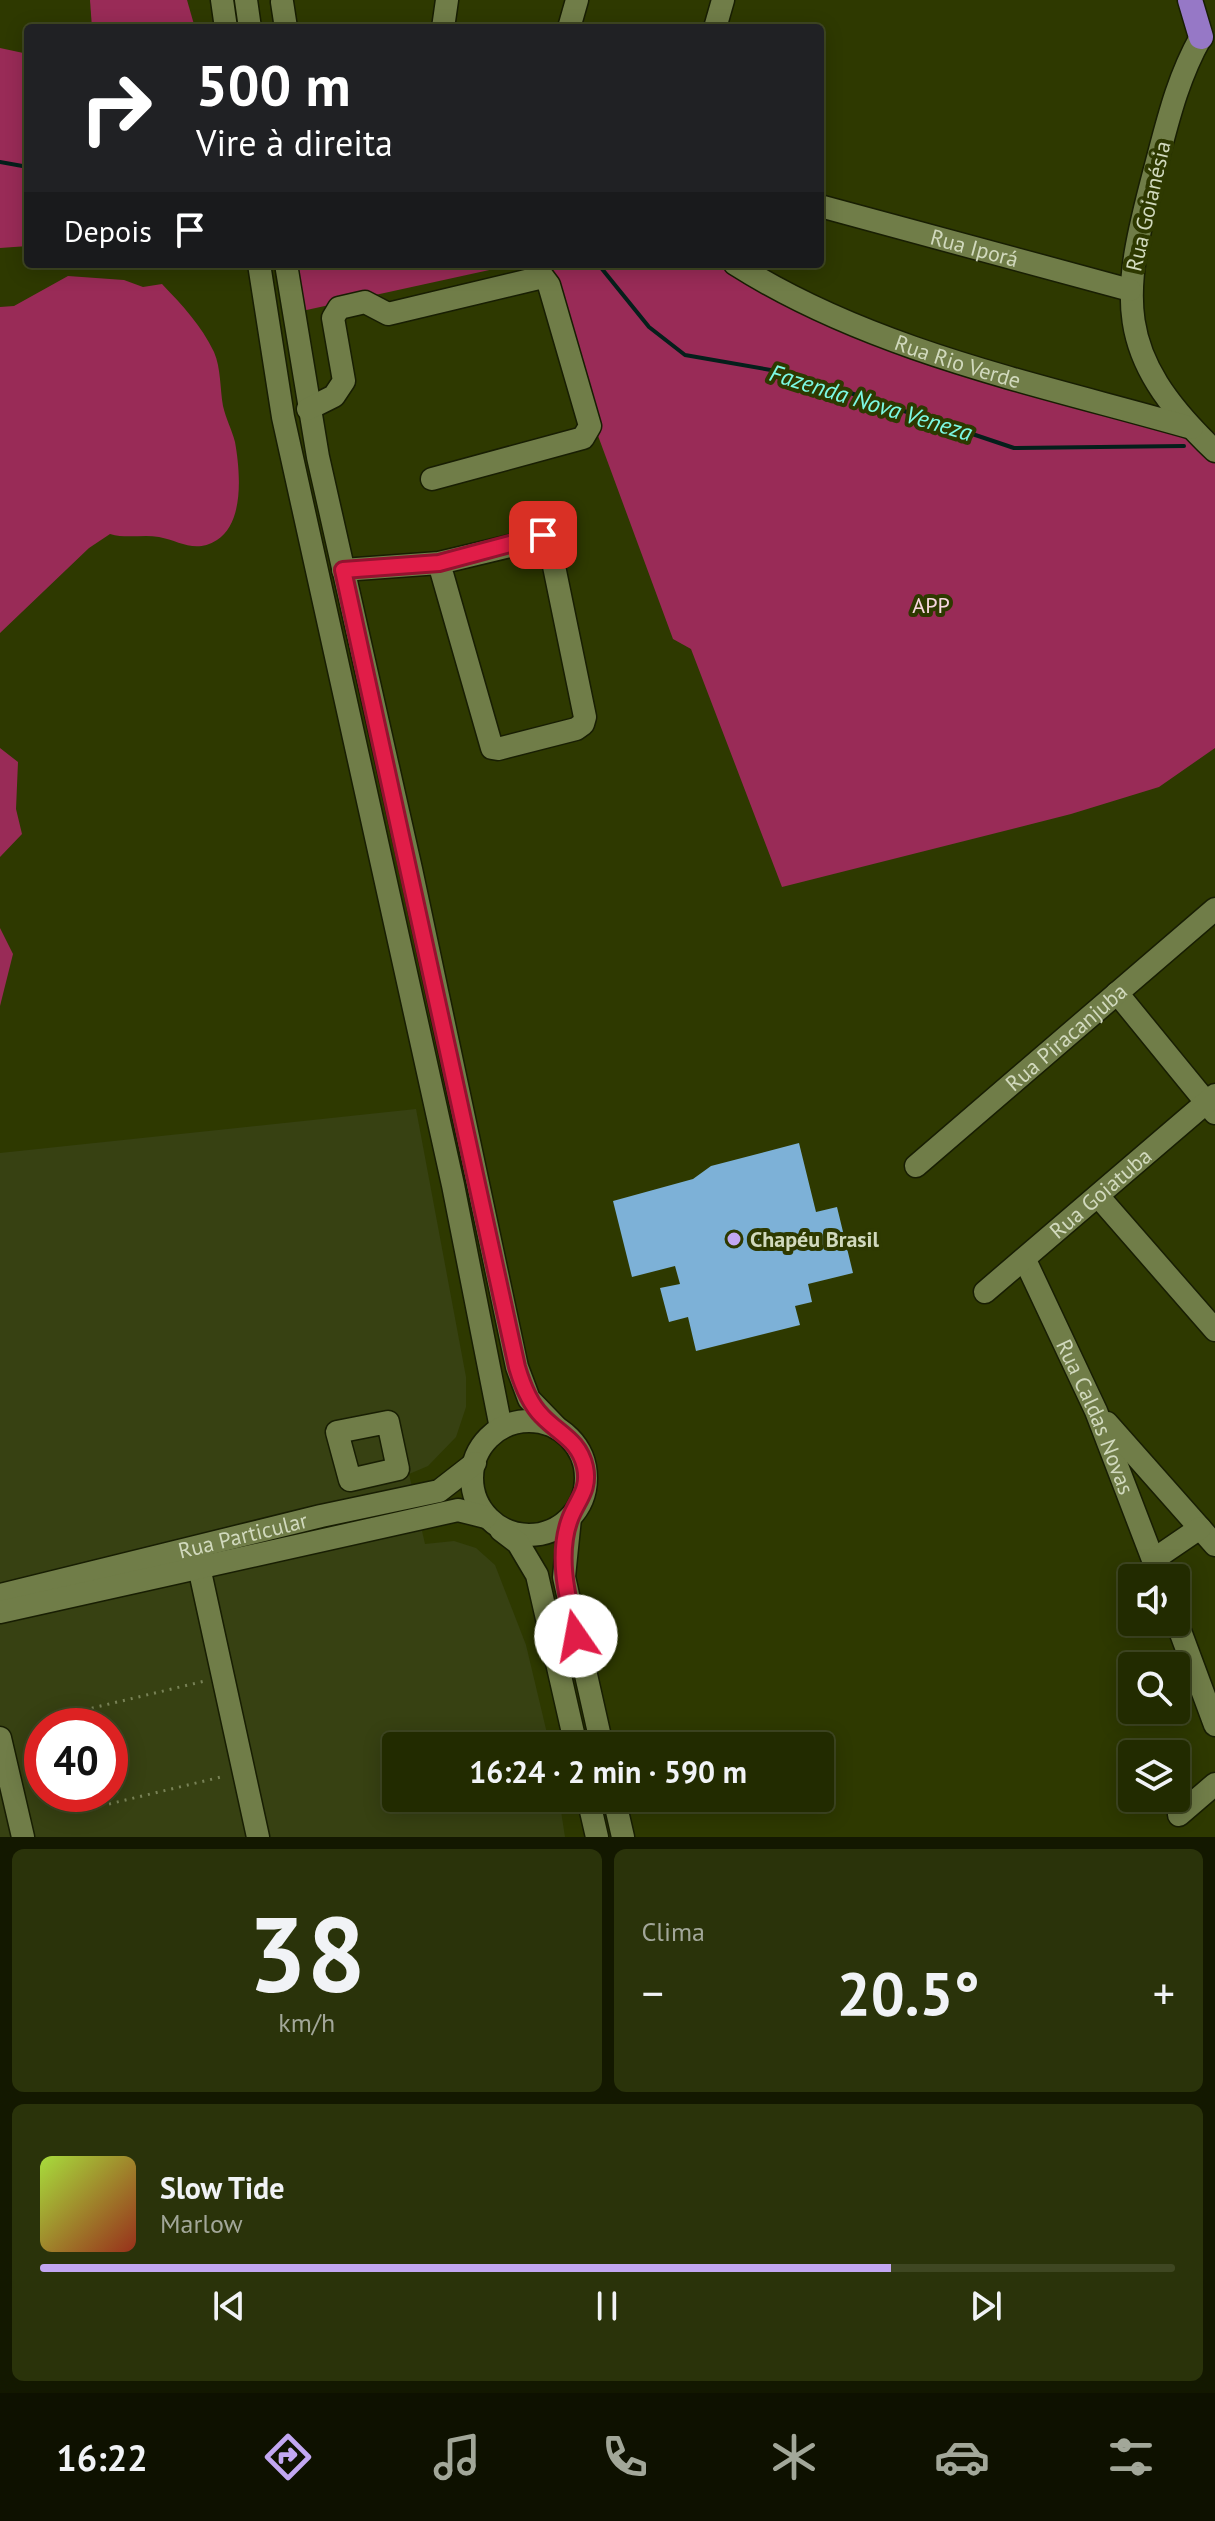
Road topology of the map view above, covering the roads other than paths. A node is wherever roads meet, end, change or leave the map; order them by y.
1 (222, 0) edge
2 (246, 0) edge
3 (447, 0) edge
4 (577, 0) edge
5 (723, 0) edge
6 (1190, 0) edge
7 (282, 2) dead end
8 (225, 24) edge
9 (249, 24) edge
10 (285, 24) edge
11 (444, 24) edge
12 (570, 24) edge
13 (716, 24) edge
14 (1208, 31) edge
15 (824, 207) edge
16 (260, 268) edge
17 (287, 268) edge
18 (743, 268) edge
19 (1130, 290) junction
20 (308, 409) junction
21 (1192, 428) junction
22 (1215, 451) edge
23 (432, 479) dead end
24 (439, 563) junction
25 (343, 570) junction
26 (1215, 909) edge
27 (1117, 993) junction
28 (1212, 1104) edge
29 (916, 1166) dead end
30 (1098, 1196) junction
31 (1025, 1260) junction
32 (985, 1292) dead end
33 (1215, 1330) edge
34 (1096, 1411) junction
35 (501, 1428) junction
36 (557, 1428) junction
37 (475, 1463) junction
38 (368, 1479) dead end
39 (369, 1506) junction
40 (570, 1518) junction
41 (491, 1522) junction
42 (323, 1526) junction
43 (1200, 1528) junction
44 (366, 1529) junction
45 (1215, 1545) edge
46 (1155, 1564) edge
47 (1162, 1564) edge
48 (199, 1567) junction
49 (2, 1603) edge
50 (1182, 1636) edge
51 (1215, 1725) edge
52 (573, 1732) edge
53 (599, 1732) edge
54 (0, 1738) edge
55 (1215, 1784) edge
56 (591, 1812) edge
57 (617, 1812) edge
58 (1179, 1815) dead end
59 (23, 1837) edge
60 (258, 1837) edge
61 (597, 1837) edge
62 (623, 1837) edge

1 - 8 street
2 - 9 street
3 - 11 street
4 - 12 street
5 - 13 street
6 - 14 highway
7 - 10 street
14 - 19 street, Rua Goianésia
15 - 19 street, Rua Iporá
16 - 35 street
17 - 20 street
18 - 21 street, Rua Rio Verde
19 - 21 street, Rua Goianésia
20 - 23 street
20 - 25 street
21 - 22 street, Rua Goianésia
24 - 24 street
24 - 25 street
25 - 36 street
26 - 27 street, Rua Piracanjuba
27 - 28 street
27 - 29 street, Rua Piracanjuba
28 - 30 street, Rua Goiatuba
30 - 31 street, Rua Goiatuba
30 - 33 street
31 - 32 street, Rua Goiatuba
31 - 34 street, Rua Caldas Novas
34 - 43 street
34 - 46 street, Rua Caldas Novas
35 - 36 street
35 - 37 street
36 - 40 street
37 - 39 street, Rua Particular
37 - 41 street
38 - 39 street
39 - 42 street, Rua Particular
39 - 44 street
40 - 41 street
40 - 53 street
41 - 44 street, Rua Particular
41 - 52 street
42 - 44 street, Rua Particular
42 - 48 street, Rua Particular
42 - 49 street, Rua Particular
43 - 45 street
43 - 47 street
48 - 49 street, Rua Particular
48 - 60 street
50 - 51 street
54 - 59 street
55 - 58 street
56 - 61 street
57 - 62 street

